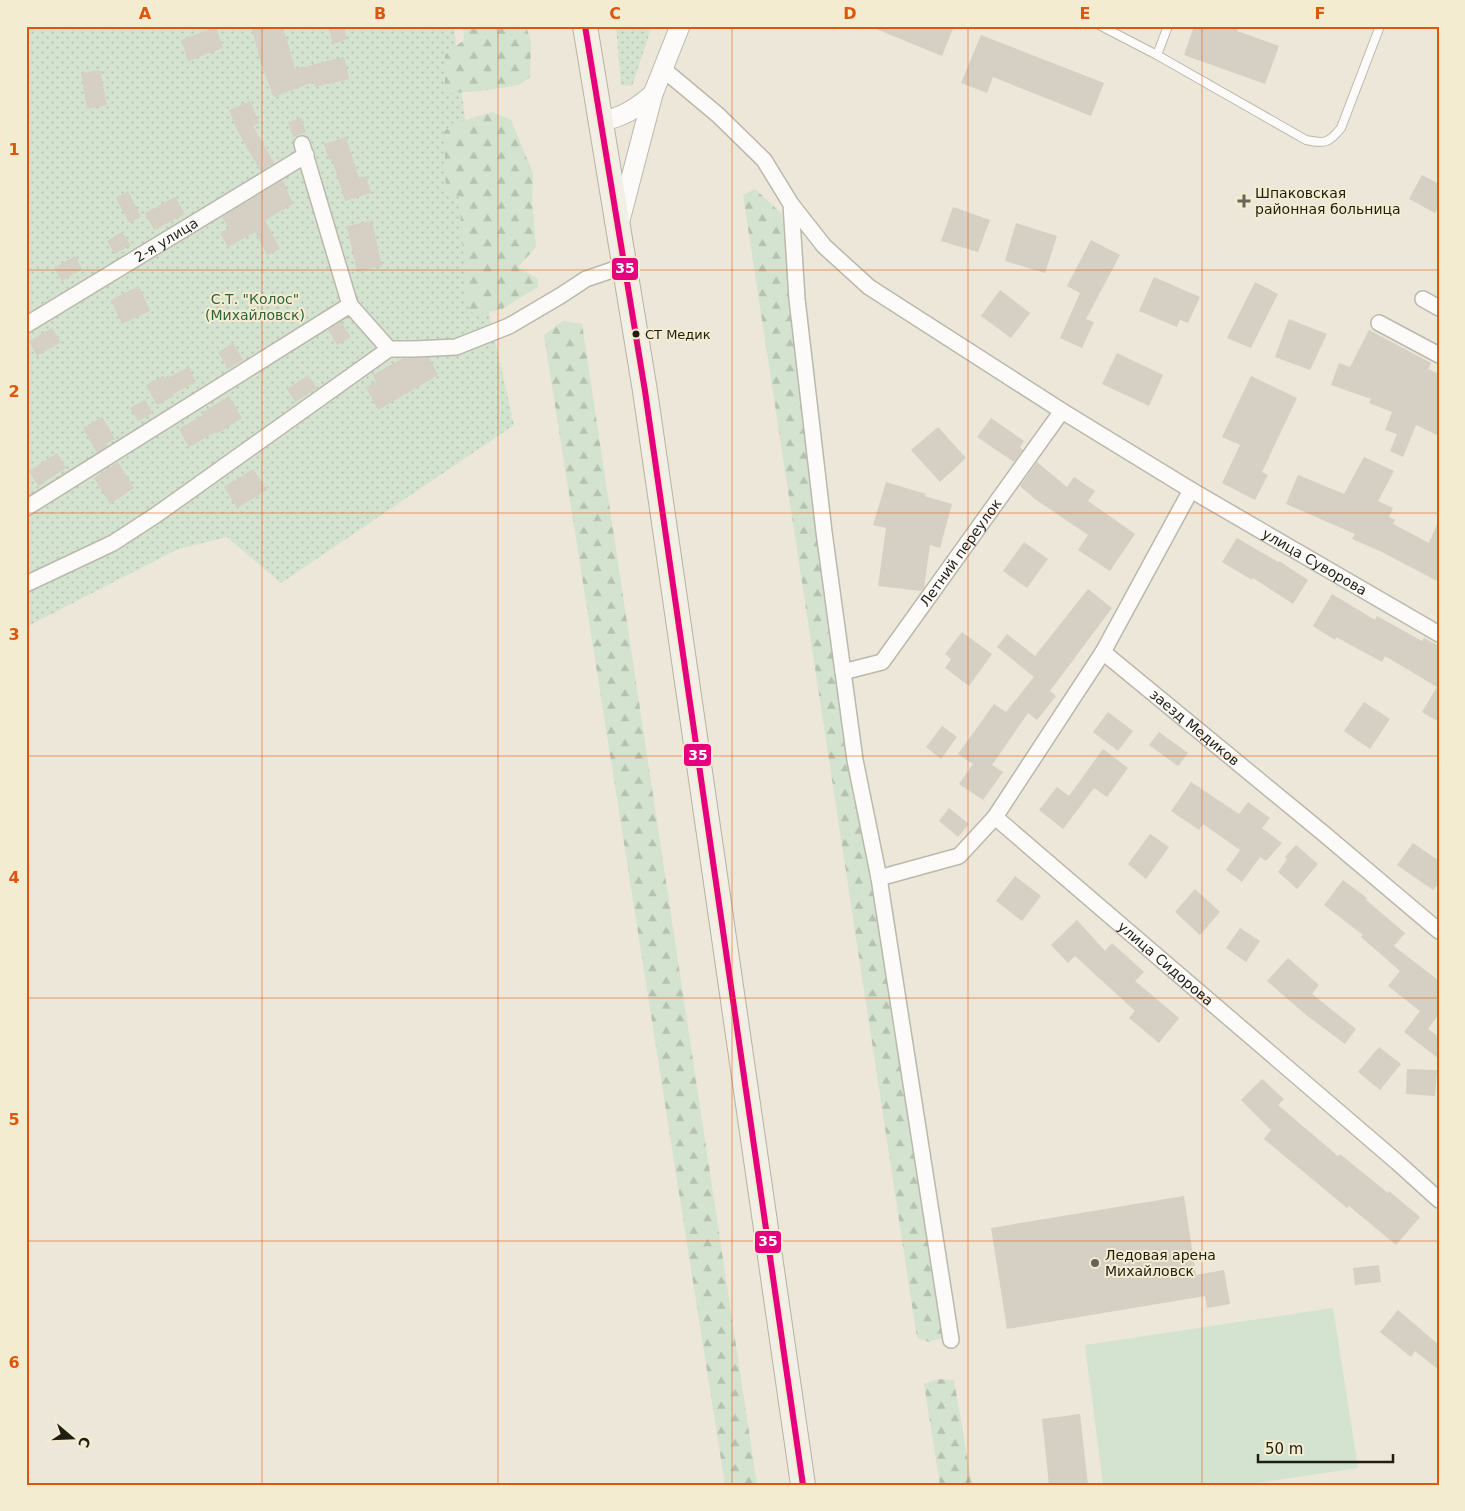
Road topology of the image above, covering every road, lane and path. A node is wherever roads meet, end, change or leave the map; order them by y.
1 (585, 26) edge
2 (680, 26) edge
3 (1101, 26) edge
4 (1168, 26) edge
5 (1380, 26) edge
6 (1157, 55) junction
7 (663, 69) junction
8 (653, 94) junction
9 (601, 121) junction
10 (791, 204) junction
11 (618, 228) junction
12 (624, 266) junction
13 (1423, 299) dead end
14 (350, 305) junction
15 (1439, 308) edge
16 (1379, 323) dead end
17 (26, 326) edge
18 (389, 348) junction
19 (1439, 355) edge
20 (1062, 411) junction
21 (1191, 490) junction
22 (26, 508) edge
23 (26, 584) edge
24 (1439, 634) edge
25 (1103, 652) junction
26 (843, 672) junction
27 (995, 817) junction
28 (879, 878) junction
29 (1439, 931) edge
30 (1439, 1200) edge
31 (951, 1340) dead end
32 (803, 1485) edge

1 - 9 main road
2 - 7 street
3 - 6 lane
4 - 6 lane
5 - 6 lane
7 - 8 street
7 - 10 street, улица Суворова
8 - 9 street
8 - 11 street
9 - 11 main road
10 - 20 street, улица Суворова
10 - 26 street
11 - 12 main road
12 - 18 street
12 - 32 main road
13 - 15 street
14 - 17 street, 2-я улица
14 - 18 street
14 - 22 street
16 - 19 street
18 - 23 street
20 - 21 street, улица Суворова
20 - 26 street, Летний переулок
21 - 24 street, улица Суворова
21 - 25 street
25 - 27 street
25 - 29 street, заезд Медиков
26 - 28 street
27 - 28 street
27 - 30 street, улица Сидорова
28 - 31 street

